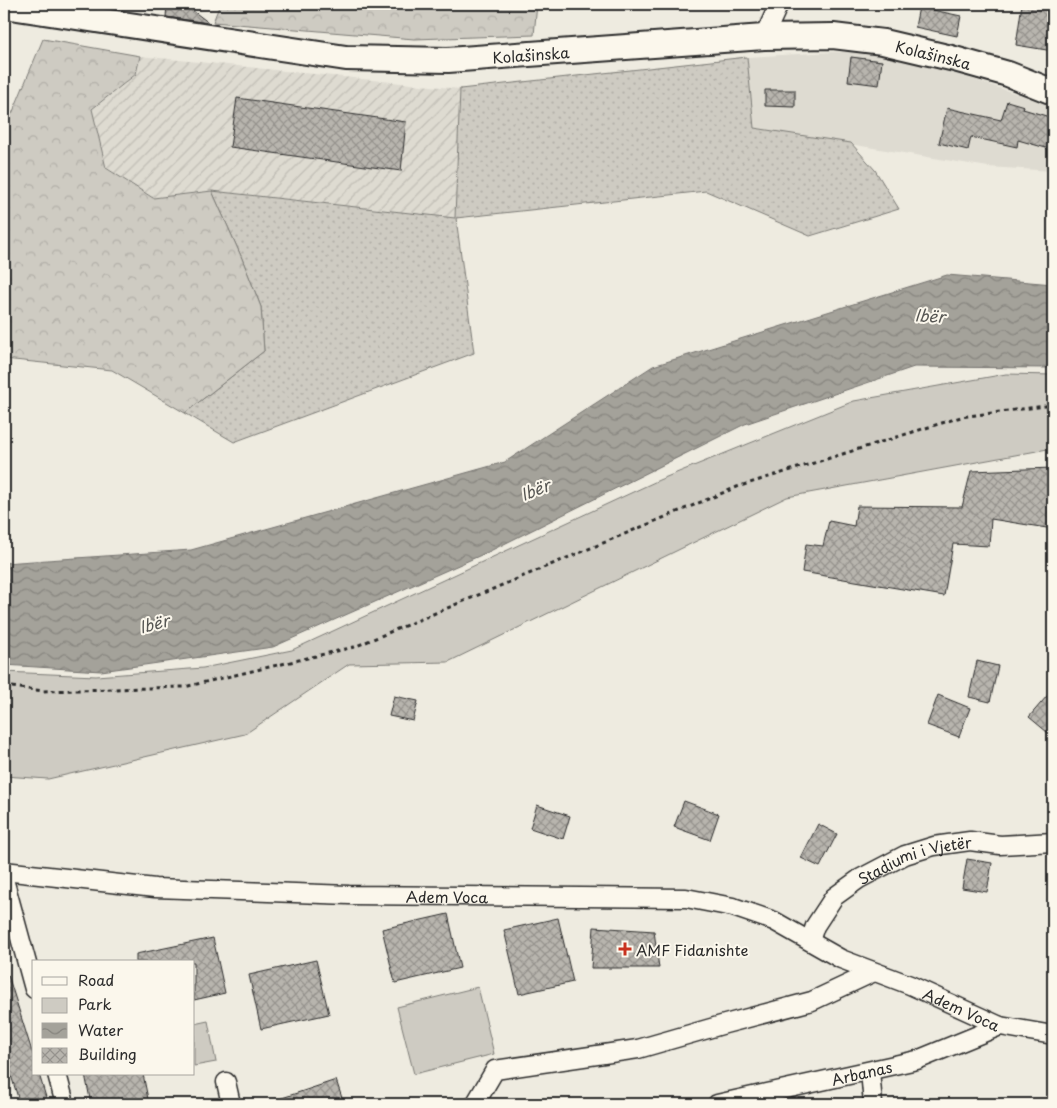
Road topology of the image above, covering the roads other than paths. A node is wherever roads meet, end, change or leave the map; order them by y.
1 (779, 4) edge
2 (4, 6) edge
3 (764, 37) junction
4 (1053, 92) edge
5 (1053, 842) edge
6 (4, 870) edge
7 (4, 879) edge
8 (810, 942) junction
9 (874, 972) junction
10 (32, 982) edge
11 (1000, 1026) junction
12 (1053, 1035) edge
13 (870, 1071) junction
14 (58, 1076) edge
15 (226, 1082) dead end
16 (65, 1104) edge
17 (231, 1104) edge
18 (475, 1104) edge
19 (717, 1104) edge
20 (873, 1104) edge

1 - 3 street
2 - 3 main road, Kolašinska
3 - 4 main road, Kolašinska
5 - 8 street, Stadiumi i Vjetër
6 - 8 street, Adem Voca
7 - 10 street
8 - 9 street, Adem Voca
9 - 11 street, Adem Voca
9 - 18 street
11 - 12 street, Adem Voca
11 - 13 street, Arbanas
13 - 19 street, Arbanas
13 - 20 street
14 - 16 street
15 - 17 street

